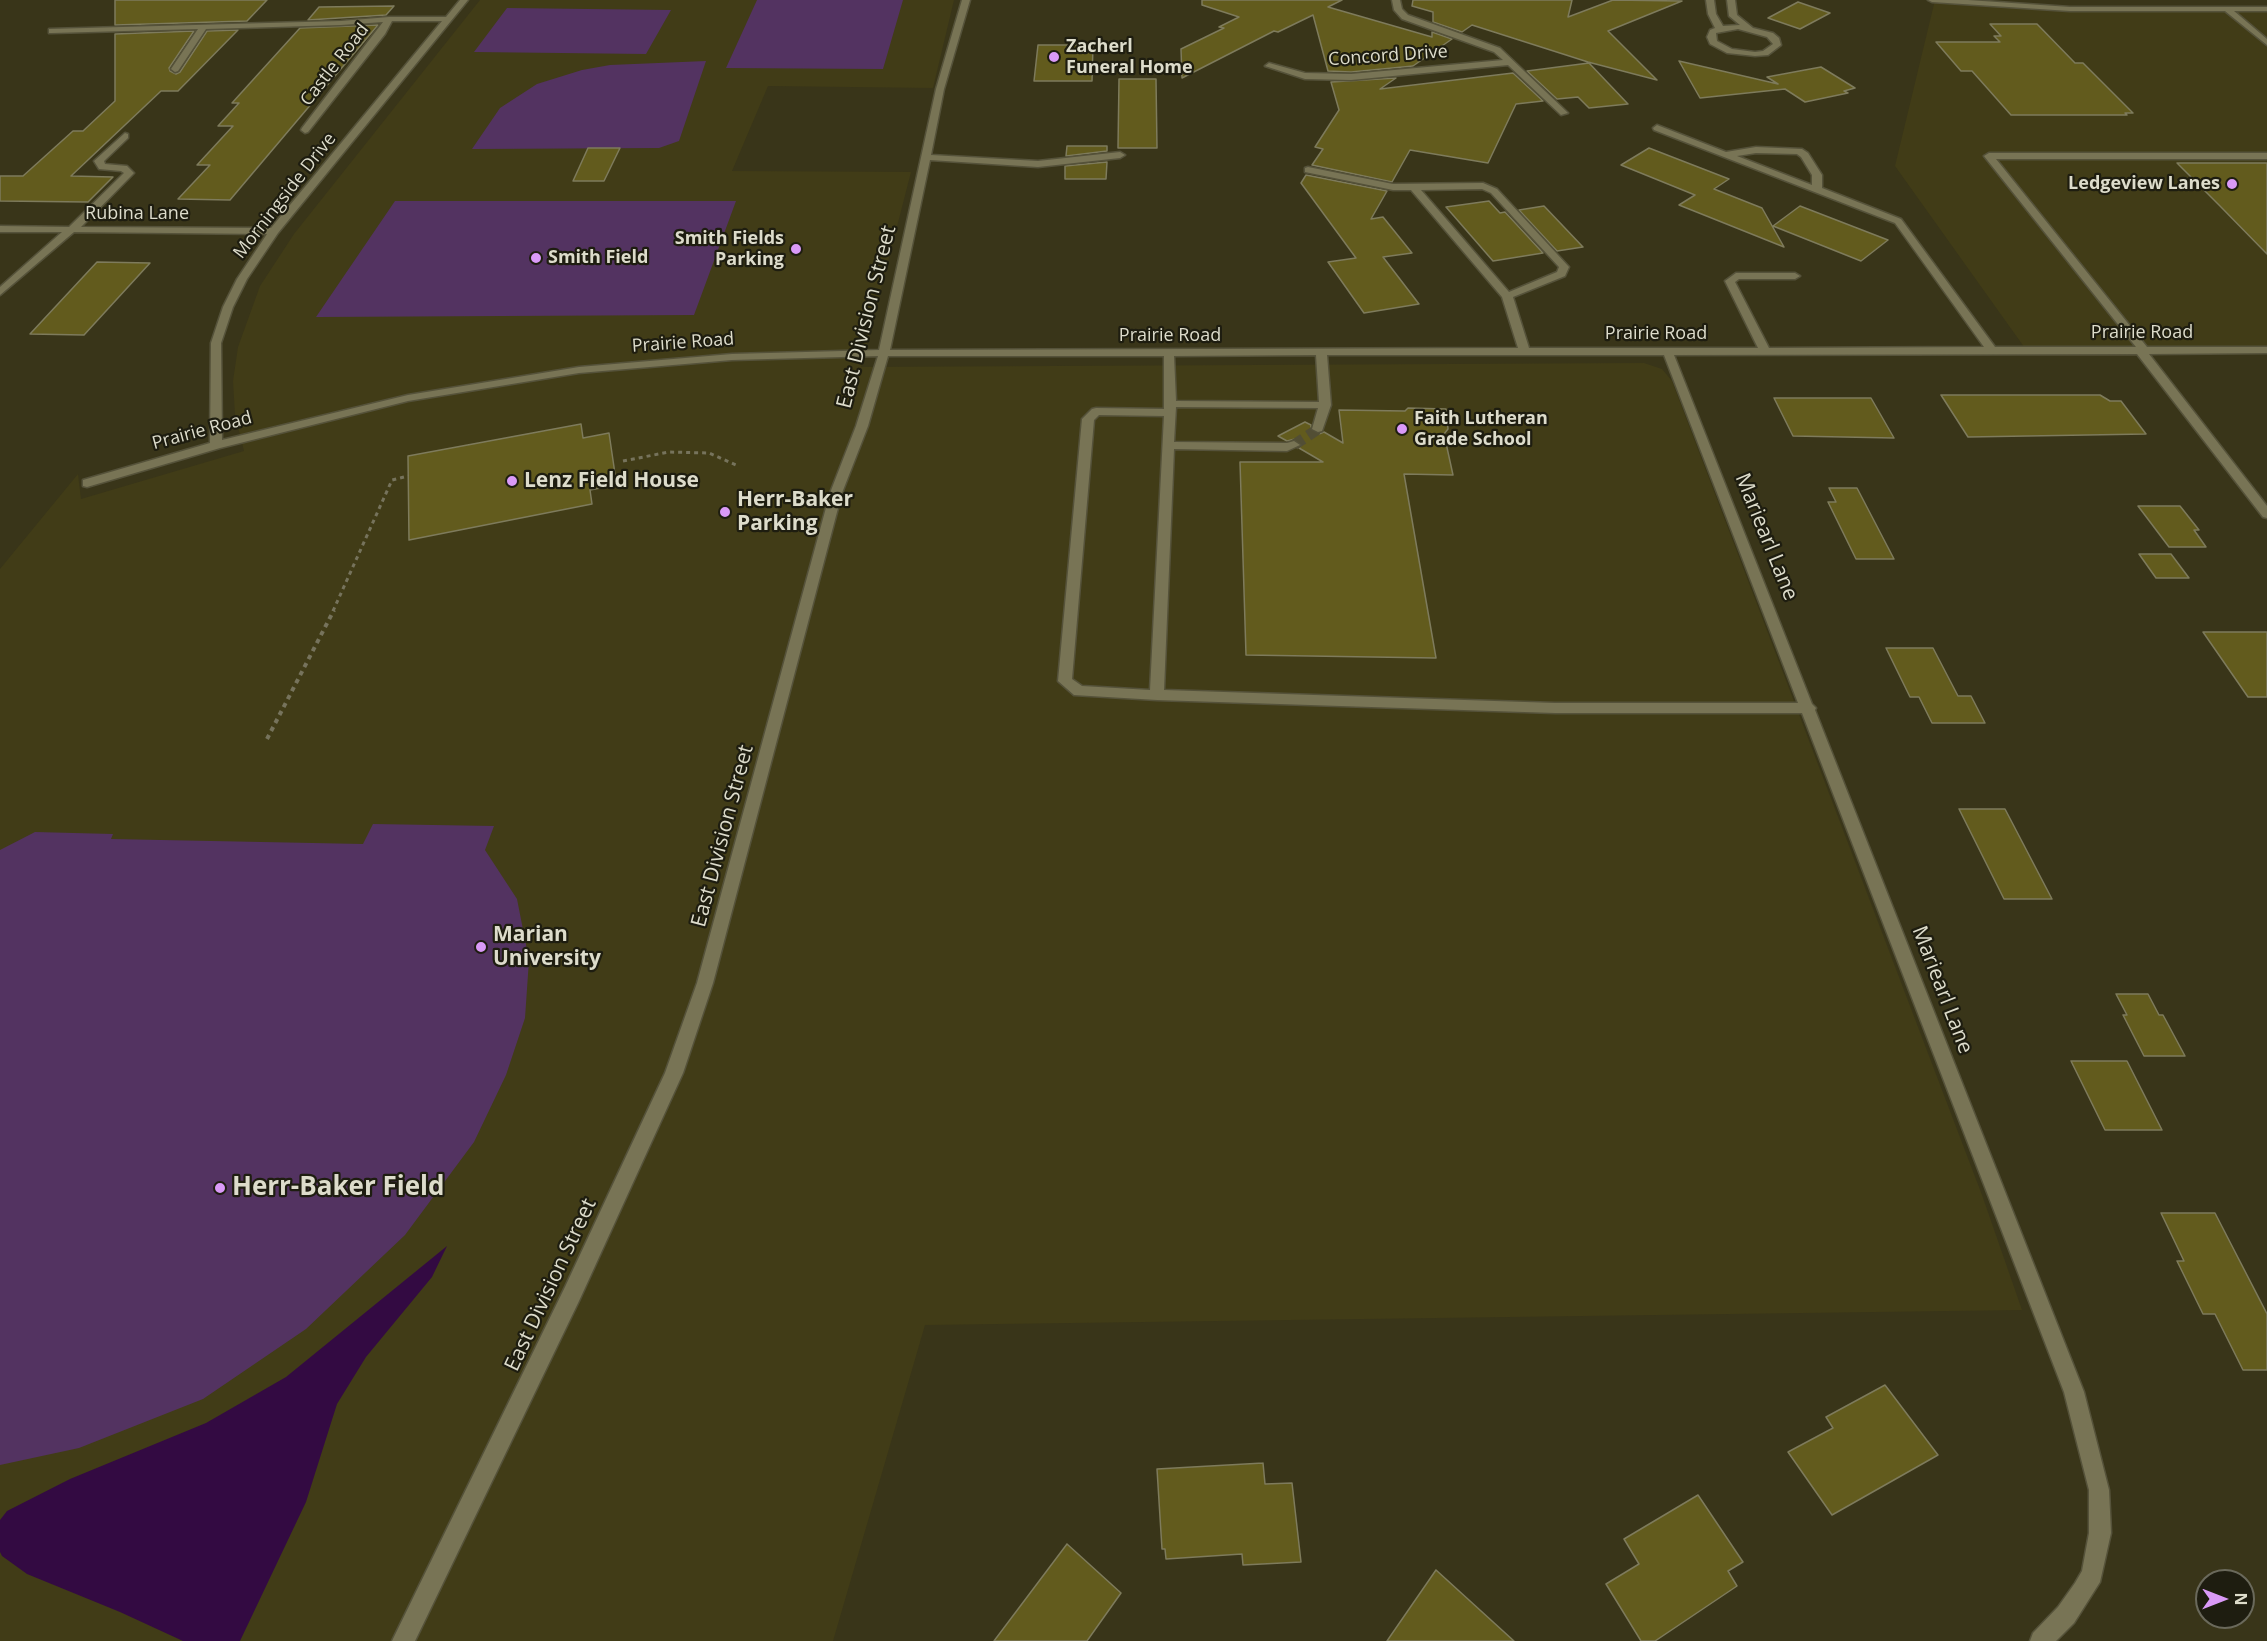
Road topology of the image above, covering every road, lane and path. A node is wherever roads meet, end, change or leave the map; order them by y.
1 (464, 0) edge
2 (966, 0) edge
3 (1396, 0) edge
4 (1710, 0) edge
5 (1731, 0) edge
6 (1932, 0) edge
7 (2061, 0) edge
8 (2070, 9) junction
9 (2267, 9) edge
10 (2228, 10) junction
11 (389, 19) junction
12 (448, 19) junction
13 (204, 26) junction
14 (1749, 28) junction
15 (1720, 29) junction
16 (52, 31) dead end
17 (2267, 43) edge
18 (1511, 62) junction
19 (1269, 66) dead end
20 (175, 69) dead end
21 (1564, 113) dead end
22 (1658, 128) dead end
23 (305, 130) dead end
24 (125, 136) dead end
25 (1725, 154) junction
26 (1120, 155) dead end
27 (2267, 156) edge
28 (925, 157) junction
29 (1308, 170) dead end
30 (1414, 186) junction
31 (1816, 190) junction
32 (0, 229) edge
33 (69, 230) junction
34 (274, 231) junction
35 (1795, 276) dead end
36 (0, 292) edge
37 (1507, 296) junction
38 (1992, 351) junction
39 (2143, 351) junction
40 (2267, 351) edge
41 (1668, 352) junction
42 (1766, 352) junction
43 (884, 353) junction
44 (1321, 353) junction
45 (1525, 353) junction
46 (1169, 354) junction
47 (1325, 405) junction
48 (1170, 408) junction
49 (1318, 429) tunnel mouth
50 (1167, 445) junction
51 (1294, 445) tunnel mouth
52 (216, 446) junction
53 (623, 461) dead end
54 (736, 465) dead end
55 (408, 476) dead end
56 (87, 483) dead end
57 (2267, 514) edge
58 (1157, 695) junction
59 (1809, 708) junction
60 (267, 739) dead end
61 (403, 1641) edge
62 (2041, 1641) edge

1 - 12 street, Morningside Drive
2 - 28 street, East Division Street
3 - 18 street
4 - 15 street
5 - 14 street
6 - 8 street
7 - 8 street
8 - 10 street
9 - 10 street
10 - 17 street
11 - 12 street
11 - 13 street
11 - 23 street, Castle Road
12 - 34 street, Morningside Drive
13 - 16 street
13 - 20 street
14 - 15 street
14 - 15 street
18 - 19 street, Concord Drive
18 - 21 street
22 - 25 street
24 - 33 street
25 - 31 street
25 - 31 street
26 - 28 street
27 - 39 street
28 - 43 street, East Division Street
29 - 30 street
30 - 37 street
30 - 37 street
31 - 38 street
32 - 33 street, Rubina Lane
33 - 34 street, Rubina Lane
33 - 36 street
34 - 52 street, Morningside Drive
35 - 42 street
37 - 45 street
38 - 39 street, Prairie Road
38 - 42 street, Prairie Road
39 - 40 street, Prairie Road
39 - 57 street
41 - 42 street, Prairie Road
41 - 45 street, Prairie Road
41 - 59 street, Mariearl Lane
43 - 46 street, Prairie Road
43 - 52 street, Prairie Road
43 - 61 street, East Division Street
44 - 45 street, Prairie Road
44 - 46 street, Prairie Road
44 - 47 street
46 - 48 street
47 - 48 street
47 - 49 street
48 - 50 street
48 - 58 street
50 - 51 street
50 - 58 street
52 - 56 street, Prairie Road
53 - 54 path
55 - 60 path
58 - 59 street
59 - 62 street, Mariearl Lane

